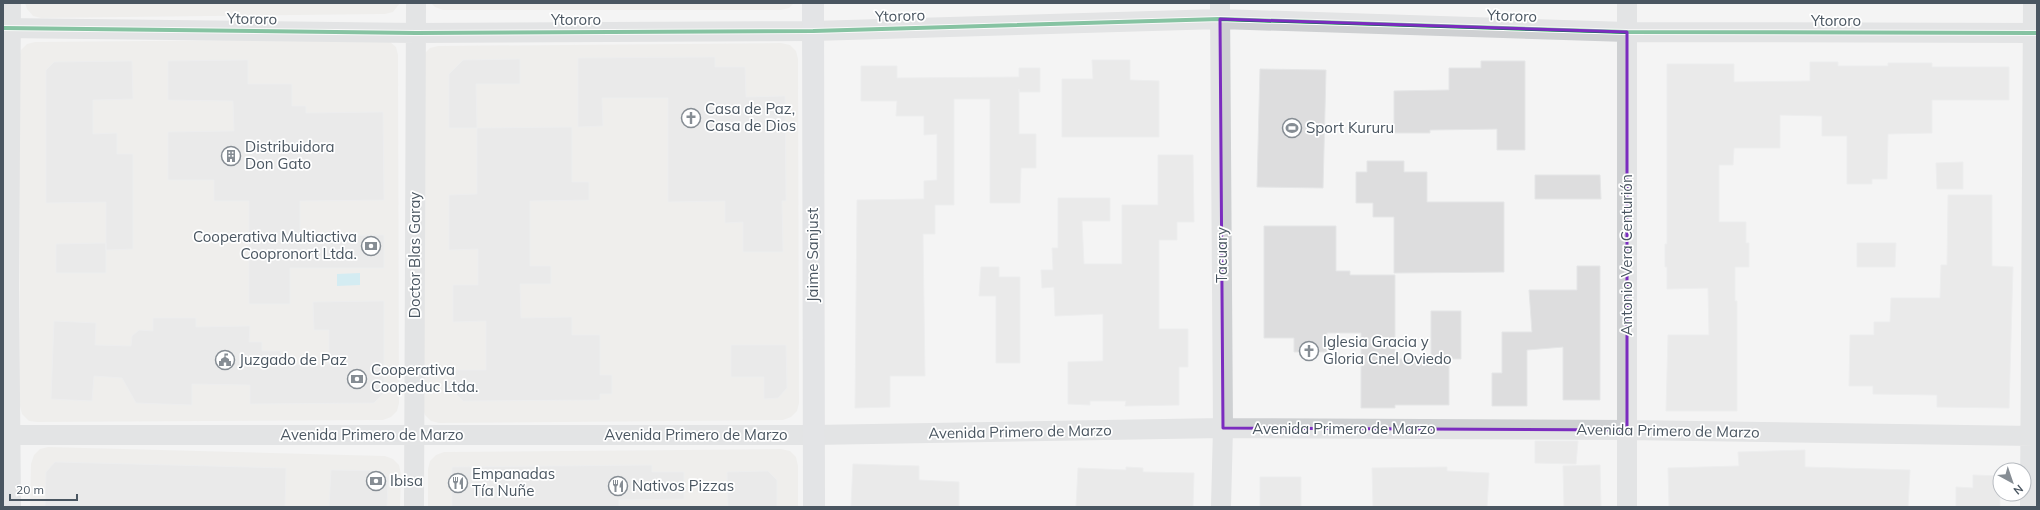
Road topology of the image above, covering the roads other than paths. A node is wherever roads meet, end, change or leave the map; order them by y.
1 (11, 3) edge
2 (416, 3) edge
3 (813, 3) edge
4 (1627, 3) edge
5 (2033, 3) edge
6 (1220, 11) edge
7 (7, 28) edge
8 (813, 31) junction
9 (1626, 32) junction
10 (416, 33) junction
11 (2035, 33) edge
12 (1223, 428) junction
13 (1627, 430) junction
14 (7, 435) edge
15 (414, 435) junction
16 (814, 435) junction
17 (2034, 436) edge
18 (11, 507) edge
19 (414, 507) edge
20 (814, 507) edge
21 (1221, 507) edge
22 (1627, 507) edge
23 (2030, 507) edge

1 - 7 street
2 - 10 street, Doctor Blas Garay
3 - 8 main road, Jaime Sanjust
4 - 9 street, Antonio Vera Centurión
5 - 11 street
6 - 8 street, Ytororo
6 - 9 street, Ytororo
6 - 12 street, Tacuary
7 - 10 street, Ytororo
7 - 14 street
8 - 10 street, Ytororo
8 - 16 main road, Jaime Sanjust
9 - 11 street, Ytororo
9 - 13 street, Antonio Vera Centurión
10 - 15 street, Doctor Blas Garay
11 - 17 street
12 - 13 street, Avenida Primero de Marzo
12 - 16 street, Avenida Primero de Marzo
12 - 21 street, Tacuary
13 - 17 street, Avenida Primero de Marzo
13 - 22 street, Antonio Vera Centurión
14 - 15 street, Avenida Primero de Marzo
14 - 18 street
15 - 16 street, Avenida Primero de Marzo
15 - 19 street, Doctor Blas Garay
16 - 20 main road, Jaime Sanjust
17 - 23 street

